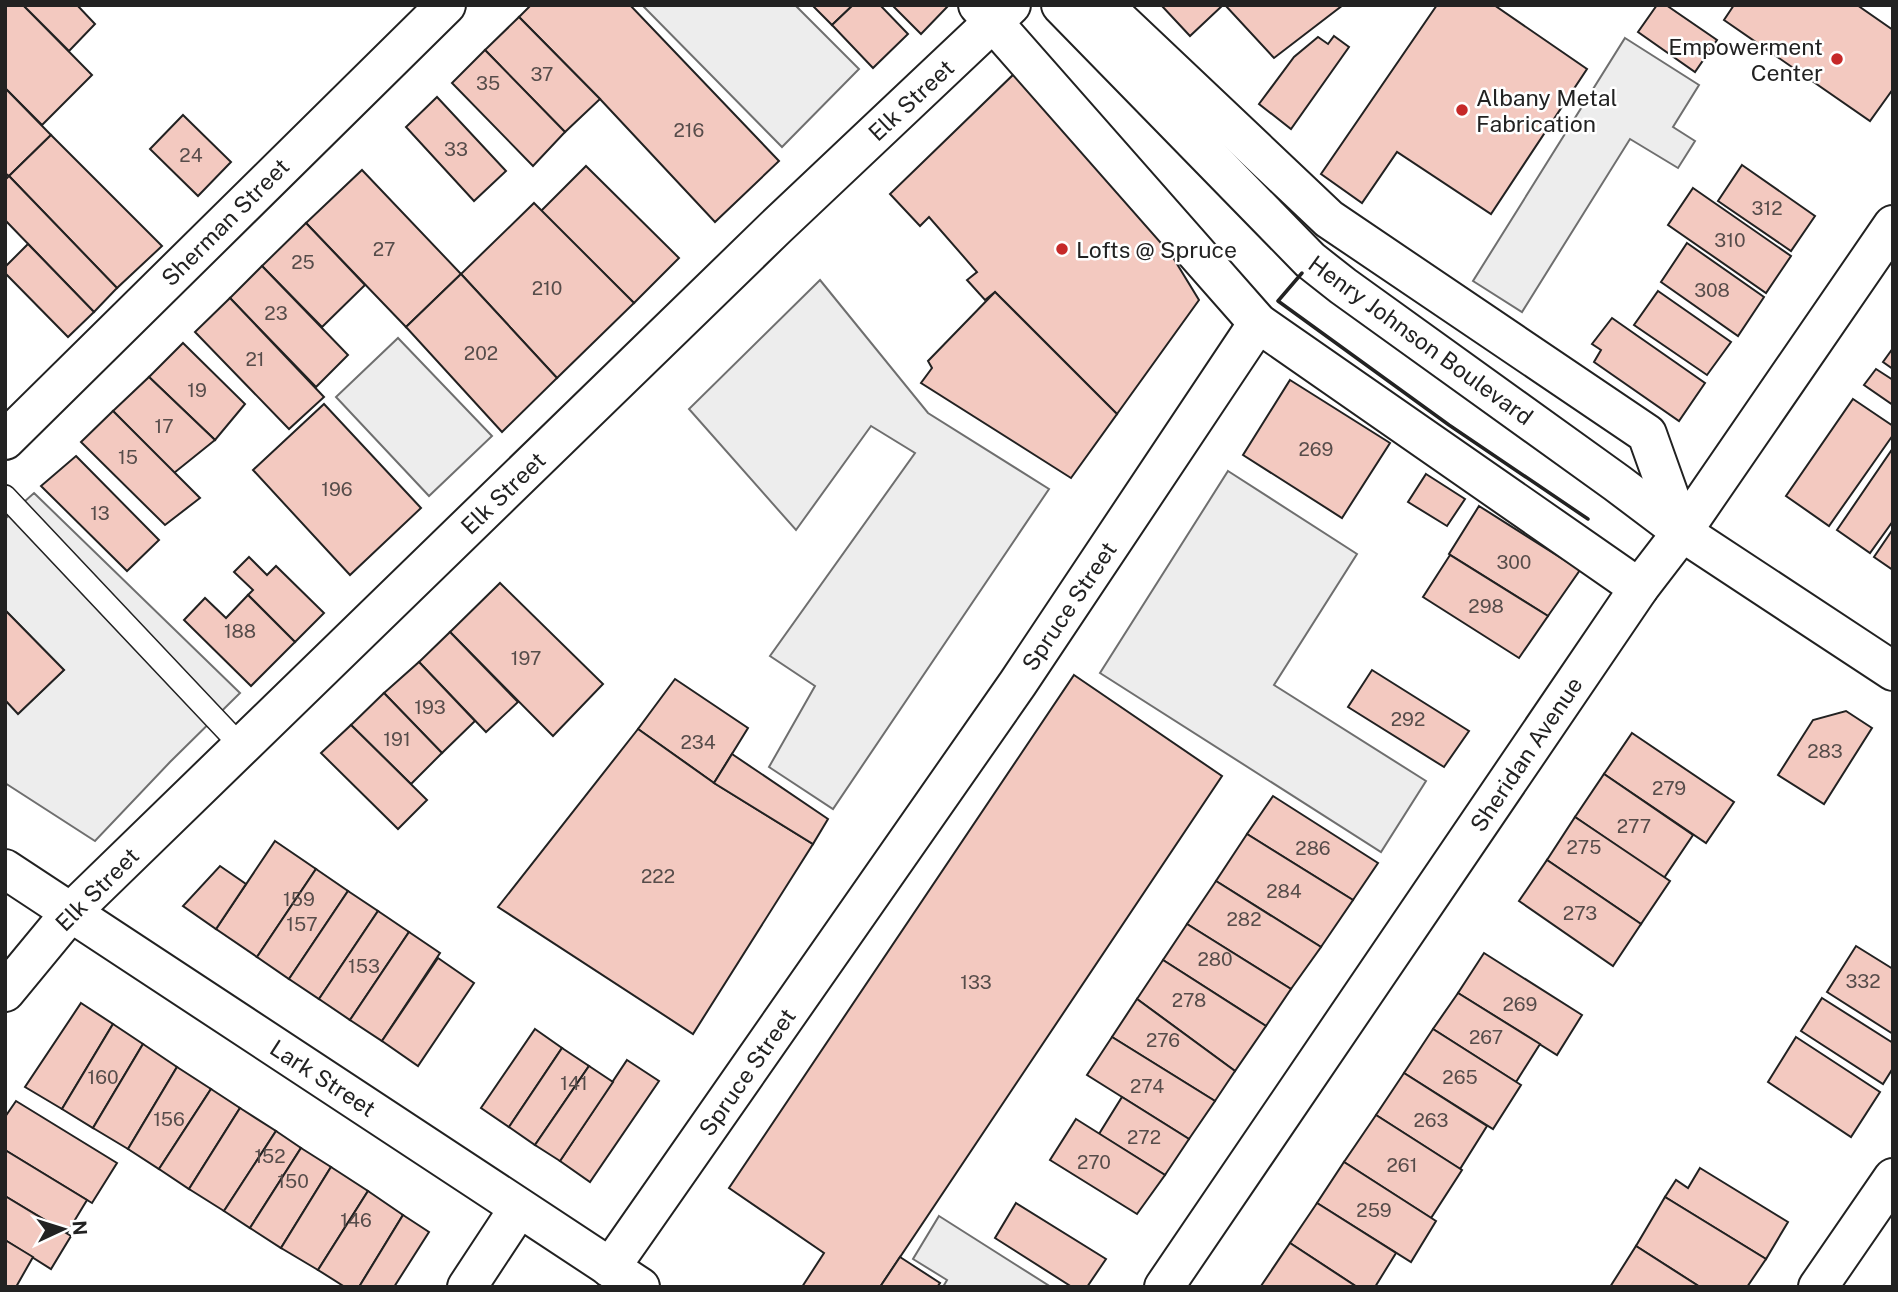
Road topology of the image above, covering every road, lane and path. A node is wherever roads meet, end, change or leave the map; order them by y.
1 (446, 5) edge
2 (1060, 5) edge
3 (1103, 5) edge
4 (994, 11) edge
5 (1893, 225) edge
6 (1258, 323) junction
7 (5, 440) edge
8 (5, 496) edge
9 (1682, 532) junction
10 (1639, 588) junction
11 (1893, 671) edge
12 (242, 747) junction
13 (5, 869) edge
14 (71, 912) junction
15 (5, 992) edge
16 (1893, 1178) edge
17 (519, 1208) junction
18 (625, 1277) edge
19 (467, 1287) edge
20 (1164, 1287) edge
21 (1818, 1287) edge

1 - 7 street, Sherman Street
2 - 9 street, Henry Johnson Boulevard
3 - 9 street, Henry Johnson Boulevard
4 - 6 street
4 - 12 street, Elk Street
5 - 9 street, Sheridan Avenue
6 - 10 street
6 - 18 street, Spruce Street
8 - 12 lane
9 - 10 street, Sheridan Avenue
9 - 11 street, Henry Johnson Boulevard
10 - 20 street, Sheridan Avenue
12 - 14 street, Elk Street
13 - 14 street, Lark Street
14 - 15 street, Elk Street
14 - 17 street, Lark Street
16 - 21 street
17 - 18 street, Lark Street
17 - 19 street

